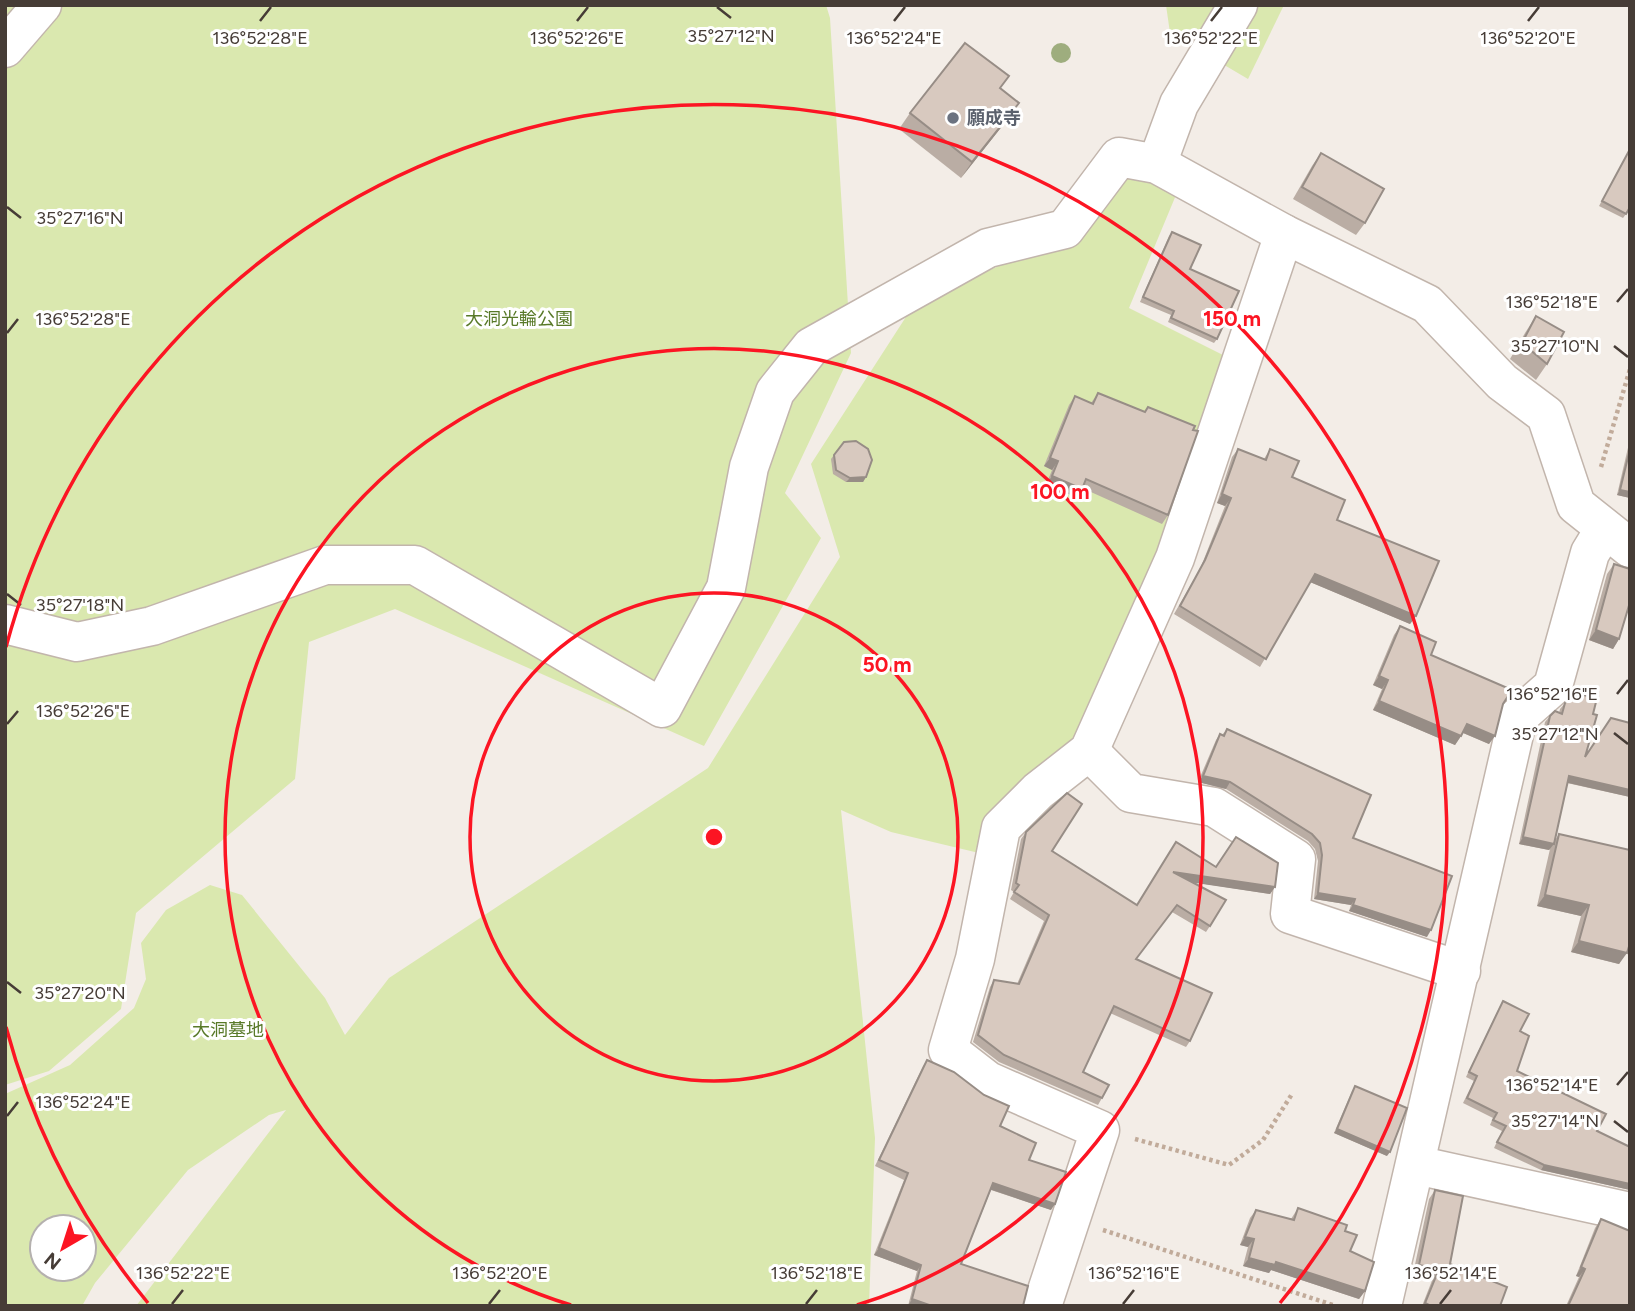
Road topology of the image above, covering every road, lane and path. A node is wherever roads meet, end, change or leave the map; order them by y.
1 (42, 5) edge
2 (1238, 5) edge
3 (5, 48) edge
4 (1157, 164) junction
5 (1284, 234) junction
6 (1630, 369) edge
7 (1576, 505) junction
8 (1617, 539) edge
9 (5, 624) edge
10 (1089, 751) junction
11 (1461, 971) junction
12 (1292, 1094) dead end
13 (1100, 1130) junction
14 (1416, 1165) junction
15 (1630, 1212) edge
16 (1069, 1219) junction
17 (1042, 1306) edge
18 (1336, 1306) edge
19 (1381, 1306) edge

1 - 3 street
2 - 4 street
4 - 5 street
4 - 9 street
5 - 7 street
5 - 10 street
6 - 7 path
7 - 8 street
8 - 11 street
10 - 11 street
10 - 13 street
11 - 14 street
12 - 13 path
13 - 16 street
14 - 15 street
14 - 19 street
16 - 17 street
16 - 18 path

